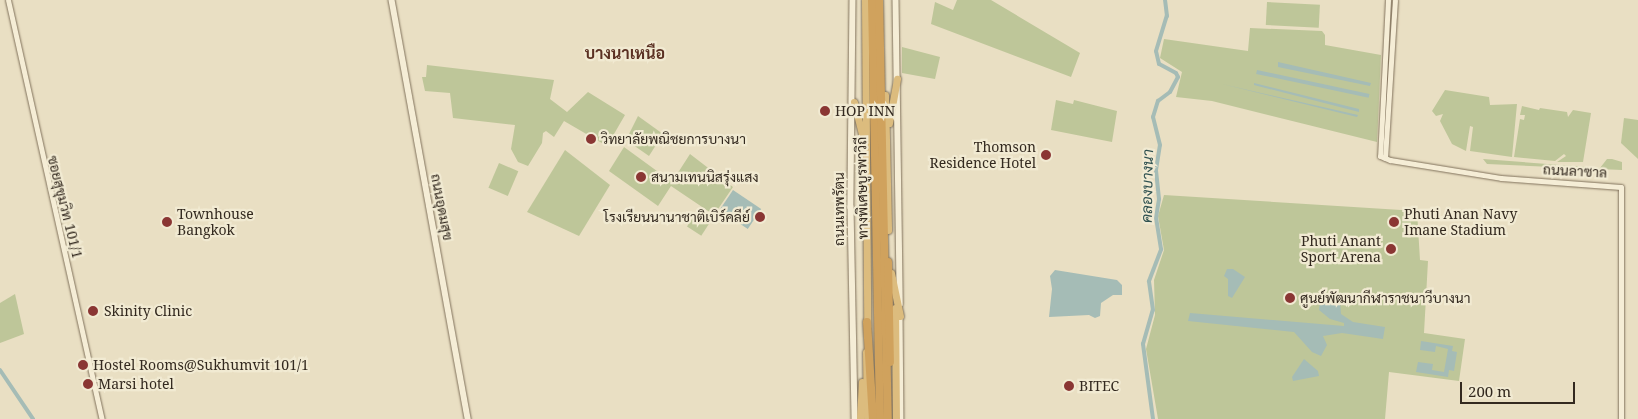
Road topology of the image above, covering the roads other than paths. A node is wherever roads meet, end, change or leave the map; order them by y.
1 (8, 0) edge
2 (392, 0) edge
3 (852, 0) edge
4 (864, 0) edge
5 (872, 0) edge
6 (879, 0) edge
7 (883, 0) edge
8 (896, 0) edge
9 (1387, 3) edge
10 (1394, 3) edge
11 (897, 79) junction
12 (854, 102) junction
13 (1384, 121) junction
14 (886, 137) junction
15 (866, 150) junction
16 (1385, 158) junction
17 (888, 262) junction
18 (895, 293) junction
19 (900, 316) junction
20 (867, 322) junction
21 (866, 360) junction
22 (882, 376) junction
23 (102, 419) edge
24 (468, 419) edge
25 (855, 419) edge
26 (860, 419) edge
27 (868, 419) edge
28 (873, 419) edge
29 (880, 419) edge
30 (889, 419) edge
31 (896, 419) edge
32 (901, 419) edge
33 (1621, 419) edge

1 - 23 street, ซอยสุขุมวิท 101/1
2 - 24 main road, ถนนอุดมสุข
3 - 12 main road, ถนนเทพรัตน
4 - 15 highway, ถนนเทพรัตน
5 - 22 highway, ทางพิเศษบูรพาวิถี
6 - 22 highway, ทางพิเศษบูรพาวิถี
7 - 14 highway
8 - 11 main road
9 - 10 street
9 - 13 street
10 - 13 street
11 - 14 highway
11 - 19 main road
12 - 15 highway
12 - 25 main road, ถนนเทพรัตน
13 - 16 street
13 - 16 street
14 - 17 highway
15 - 20 highway, ถนนเทพรัตน
16 - 33 street, ถนนลาซาล
17 - 18 highway
17 - 30 highway
18 - 19 highway
18 - 31 highway
19 - 32 main road
20 - 21 highway, ถนนเทพรัตน
20 - 28 highway
21 - 26 highway
21 - 27 highway
22 - 29 highway
22 - 30 highway

